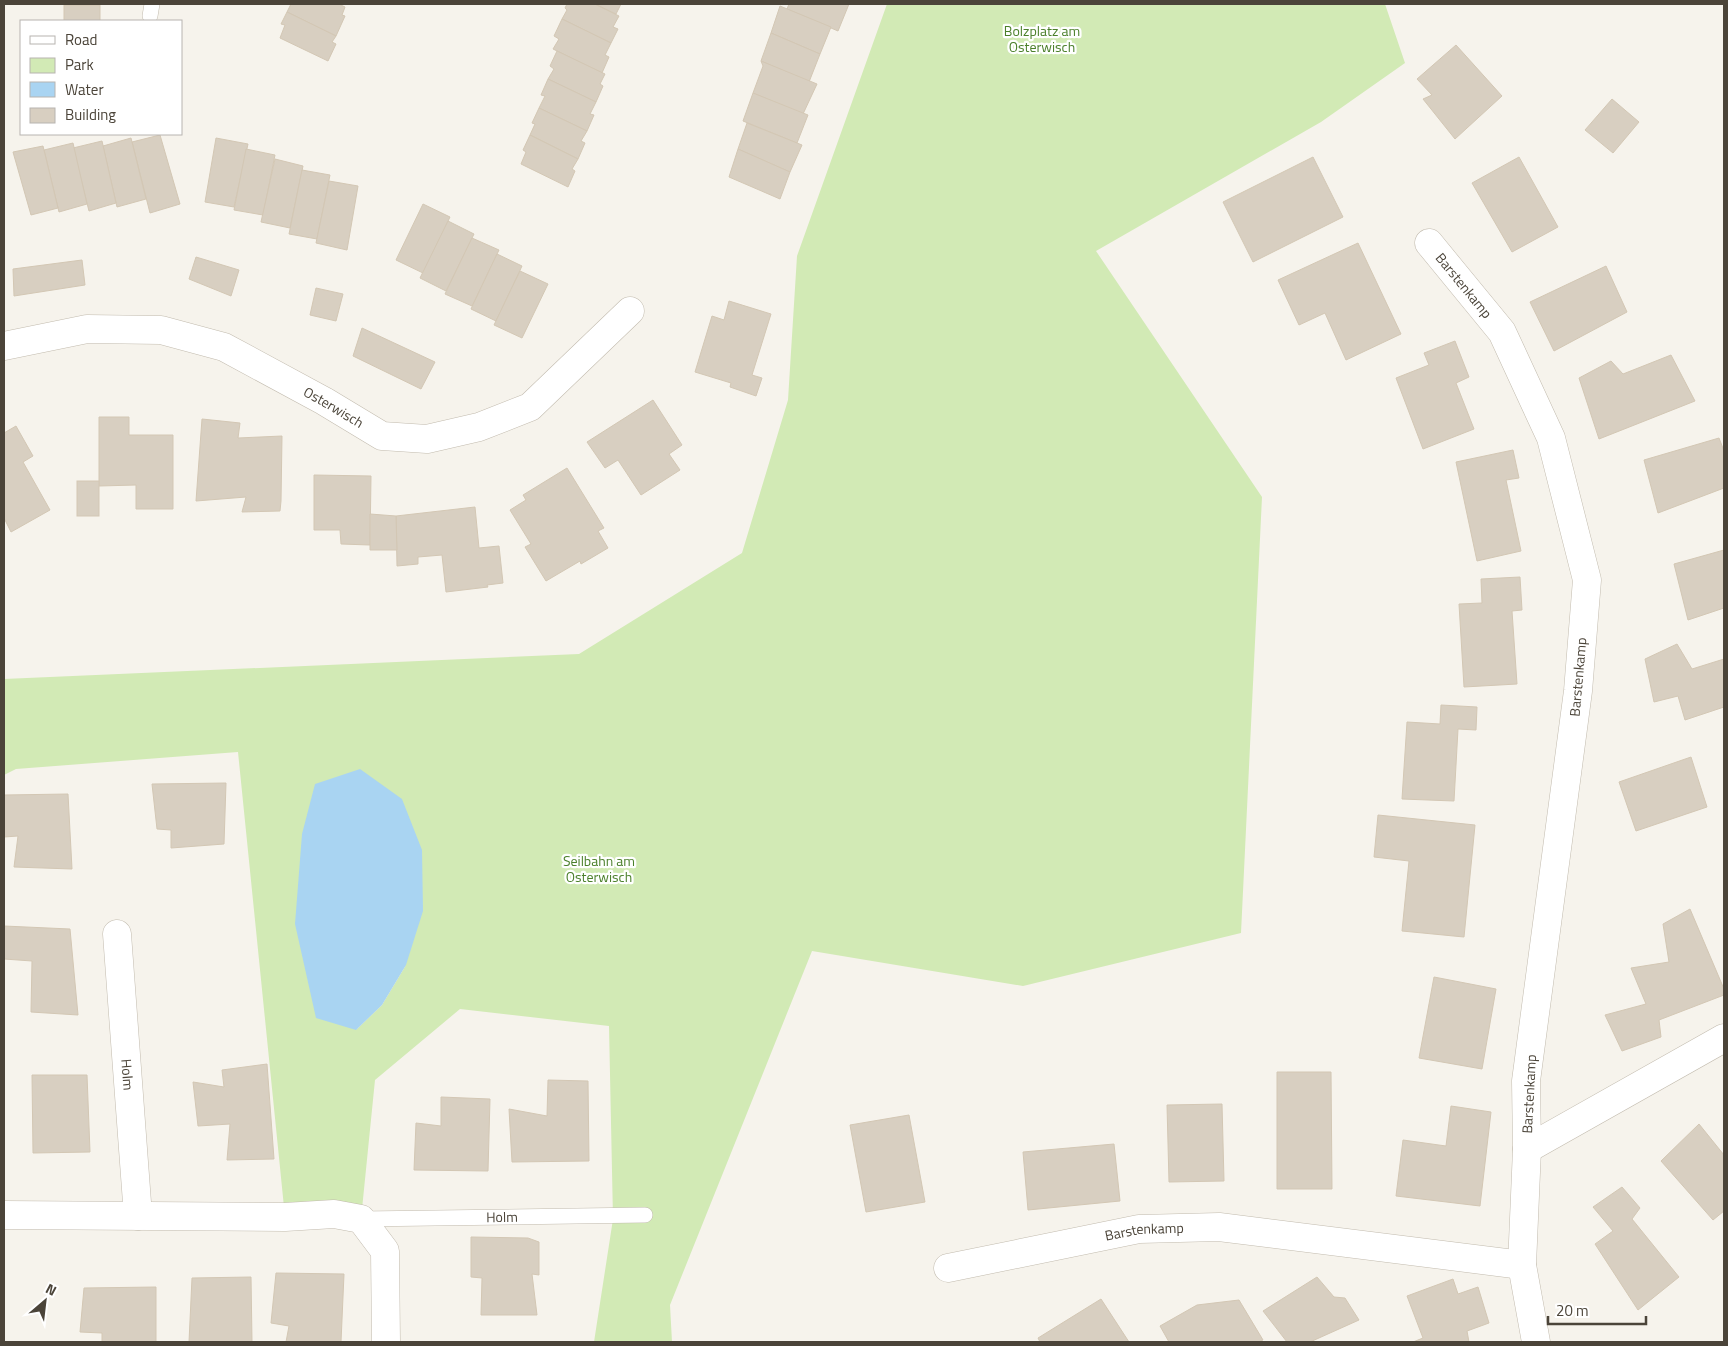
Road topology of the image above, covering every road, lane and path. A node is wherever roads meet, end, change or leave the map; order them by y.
1 (1429, 244) dead end
2 (630, 311) dead end
3 (4, 346) edge
4 (117, 934) dead end
5 (1724, 1038) edge
6 (1527, 1149) junction
7 (4, 1215) edge
8 (645, 1215) dead end
9 (138, 1216) junction
10 (361, 1219) junction
11 (1522, 1265) junction
12 (948, 1268) dead end
13 (386, 1342) edge
14 (1536, 1342) edge

1 - 6 street, Barstenkamp
2 - 3 street, Osterwisch
4 - 9 street, Holm
5 - 6 street, Barstenkamp
6 - 11 street, Barstenkamp
7 - 9 street, Holm
8 - 10 lane, Holm
9 - 10 street, Holm
10 - 13 street
11 - 12 street, Barstenkamp
11 - 14 street, Barstenkamp

